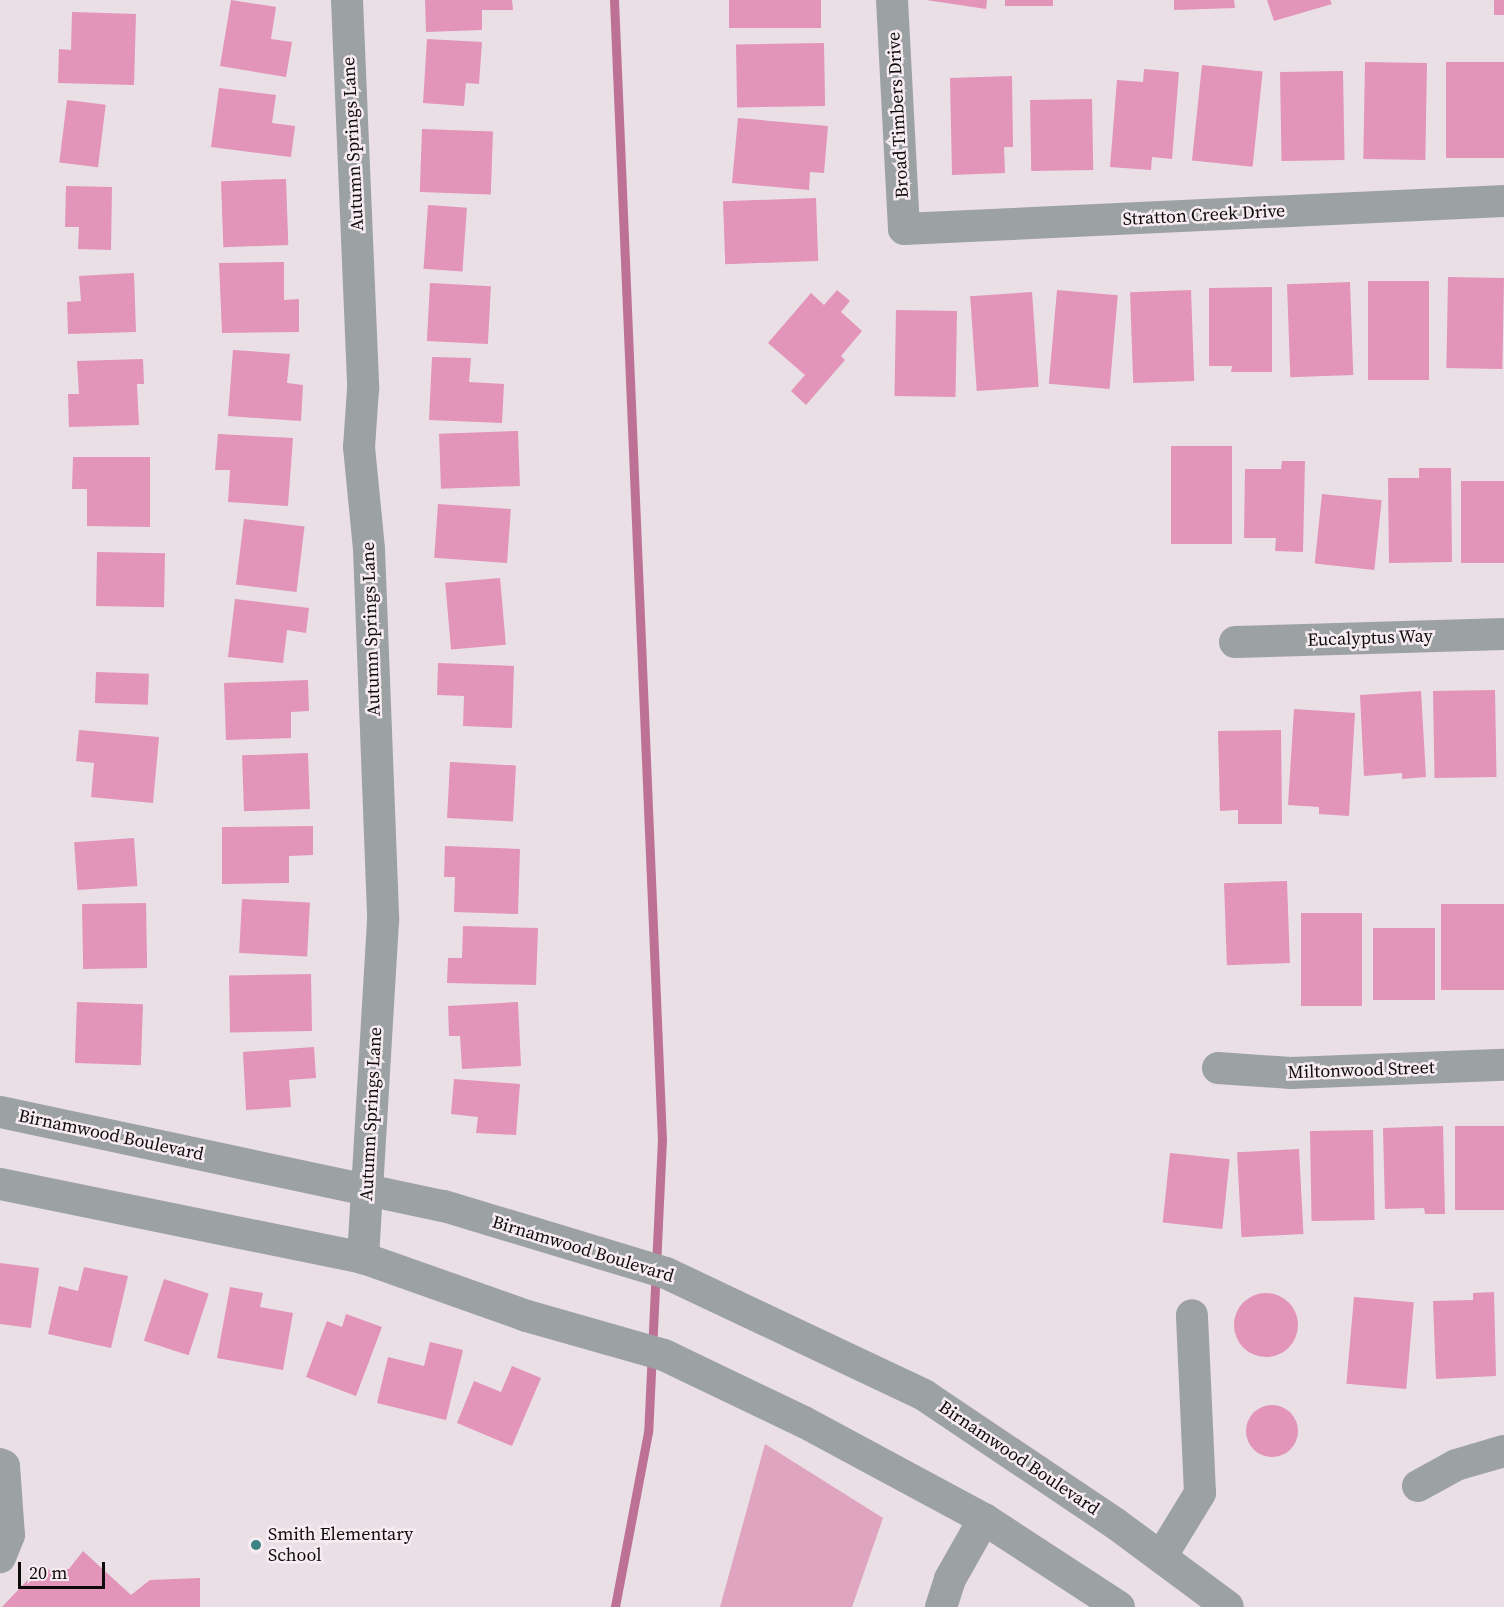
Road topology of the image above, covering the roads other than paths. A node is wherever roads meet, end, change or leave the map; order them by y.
1 (347, 0) edge
2 (892, 0) edge
3 (1504, 201) edge
4 (904, 229) joint
5 (1504, 634) edge
6 (1235, 642) dead end
7 (1504, 1065) edge
8 (1218, 1068) dead end
9 (0, 1112) edge
10 (0, 1184) edge
11 (367, 1189) junction
12 (363, 1258) junction
13 (1192, 1315) dead end
14 (1504, 1451) edge
15 (0, 1464) edge
16 (1418, 1486) dead end
17 (984, 1519) junction
18 (0, 1557) edge
19 (1161, 1557) junction
20 (941, 1607) edge
21 (1119, 1607) edge
22 (1228, 1607) edge

1 - 11 street, Autumn Springs Lane
2 - 4 street, Broad Timbers Drive
3 - 4 street, Stratton Creek Drive
5 - 6 street, Eucalyptus Way
7 - 8 street, Miltonwood Street
9 - 11 street, Birnamwood Boulevard
10 - 12 street
11 - 12 street, Autumn Springs Lane
11 - 19 street, Birnamwood Boulevard
12 - 17 street
13 - 19 street
14 - 16 street
15 - 18 street
17 - 20 street
17 - 21 street
19 - 22 street, Birnamwood Boulevard

